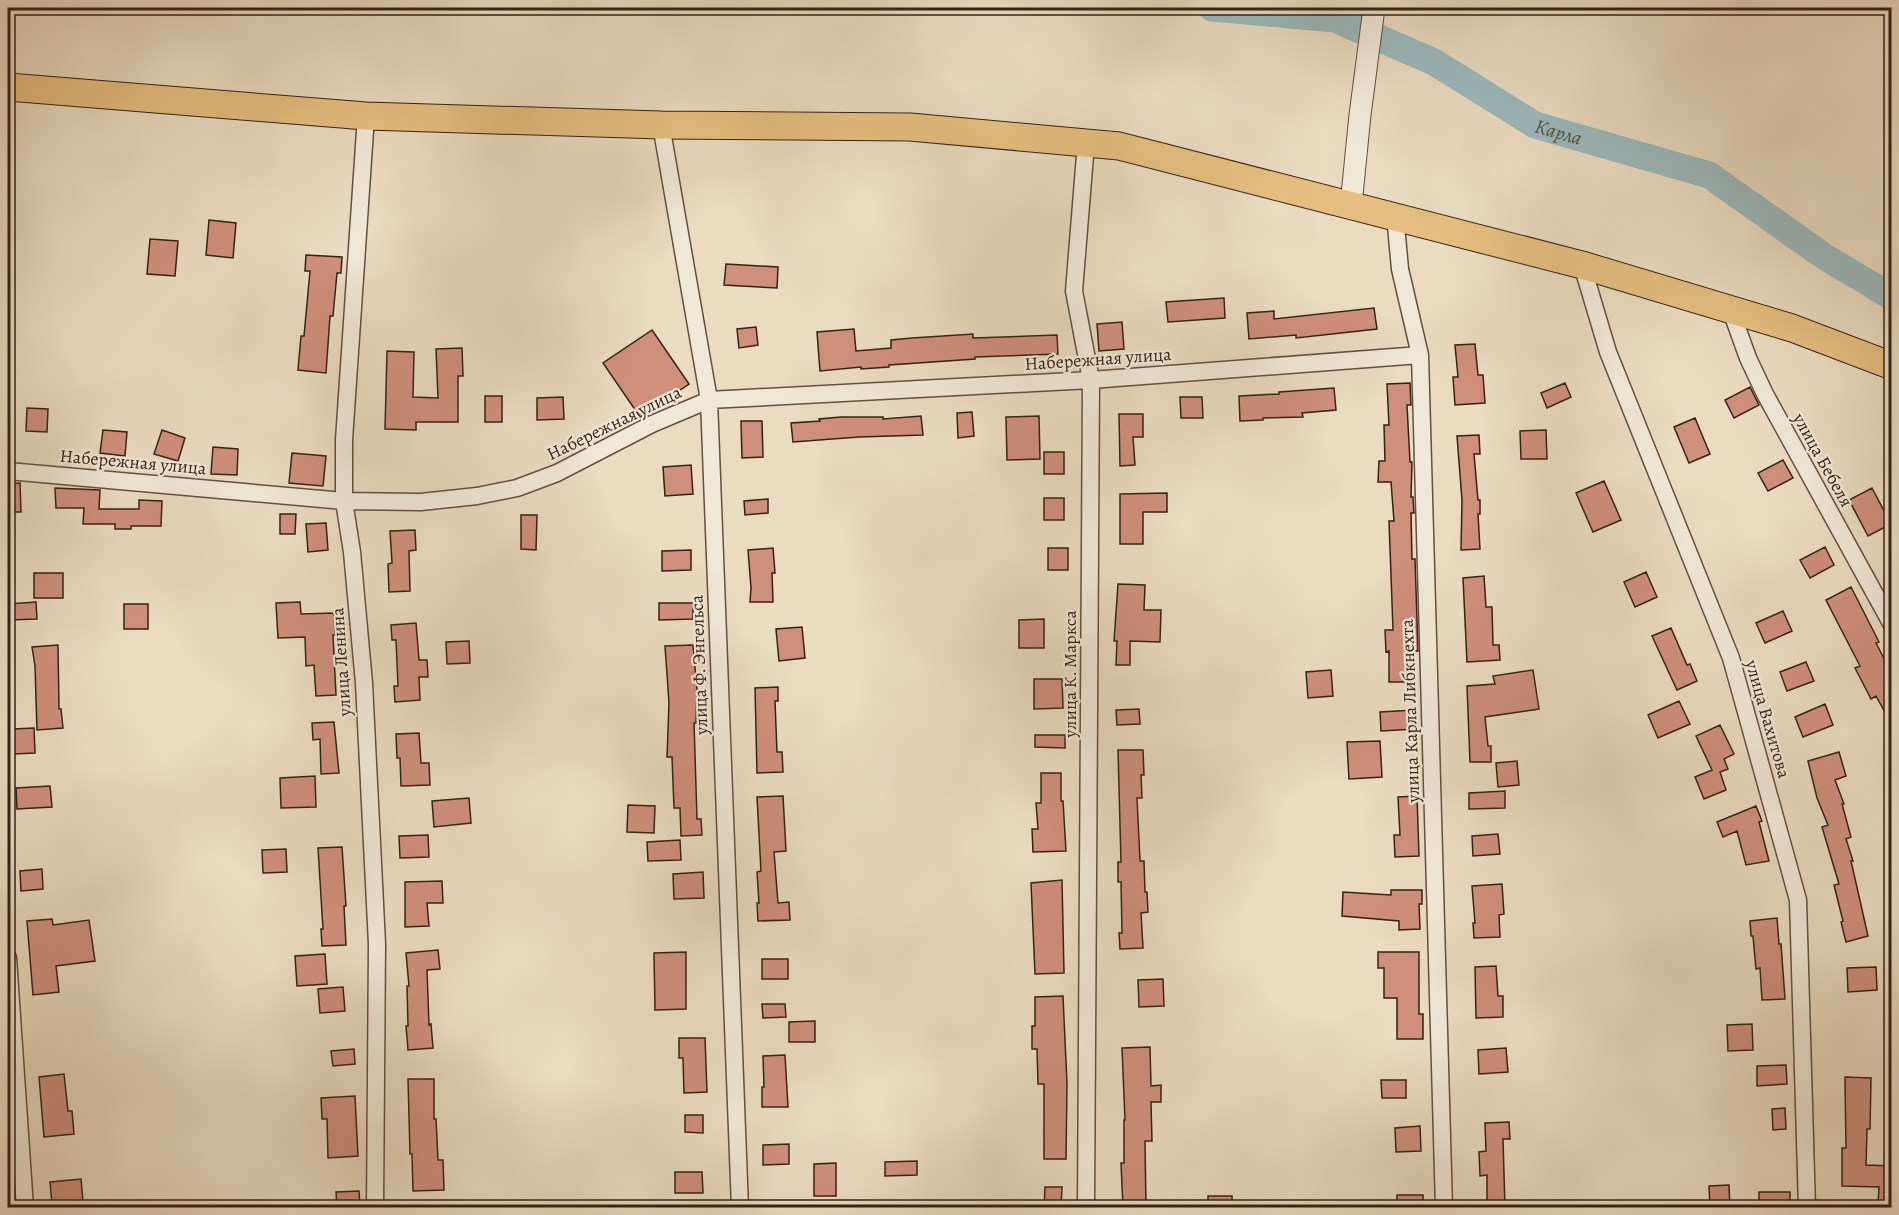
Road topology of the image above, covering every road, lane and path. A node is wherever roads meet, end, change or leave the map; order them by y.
1 (1374, 8) edge
2 (8, 87) edge
3 (366, 116) junction
4 (662, 125) junction
5 (1086, 143) junction
6 (1351, 205) junction
7 (1395, 215) junction
8 (1582, 265) junction
9 (1730, 308) junction
10 (1420, 355) junction
11 (1892, 366) edge
12 (1091, 380) junction
13 (709, 400) junction
14 (8, 471) edge
15 (344, 501) junction
16 (1892, 625) edge
17 (8, 958) edge
18 (25, 1208) edge
19 (375, 1208) edge
20 (740, 1208) edge
21 (1086, 1208) edge
22 (1444, 1208) edge
23 (1807, 1208) edge

1 - 6 street
2 - 3 highway
3 - 4 highway
3 - 15 street, улица Ленина
4 - 5 highway
4 - 13 street, улица Ф. Энгельса
5 - 6 highway
5 - 12 street, улица К. Маркса
6 - 7 highway
7 - 8 highway
7 - 10 street, улица Карла Либкнехта
8 - 9 highway
8 - 23 street, улица Вахитова
9 - 11 highway
9 - 16 street, улица Бебеля
10 - 12 street, Набережная улица
10 - 22 street, улица Карла Либкнехта
12 - 13 street, Набережная улица
12 - 21 street, улица К. Маркса
13 - 15 street, Набережная улица
13 - 20 street, улица Ф. Энгельса
14 - 15 street, Набережная улица
15 - 19 street, улица Ленина
17 - 18 street

